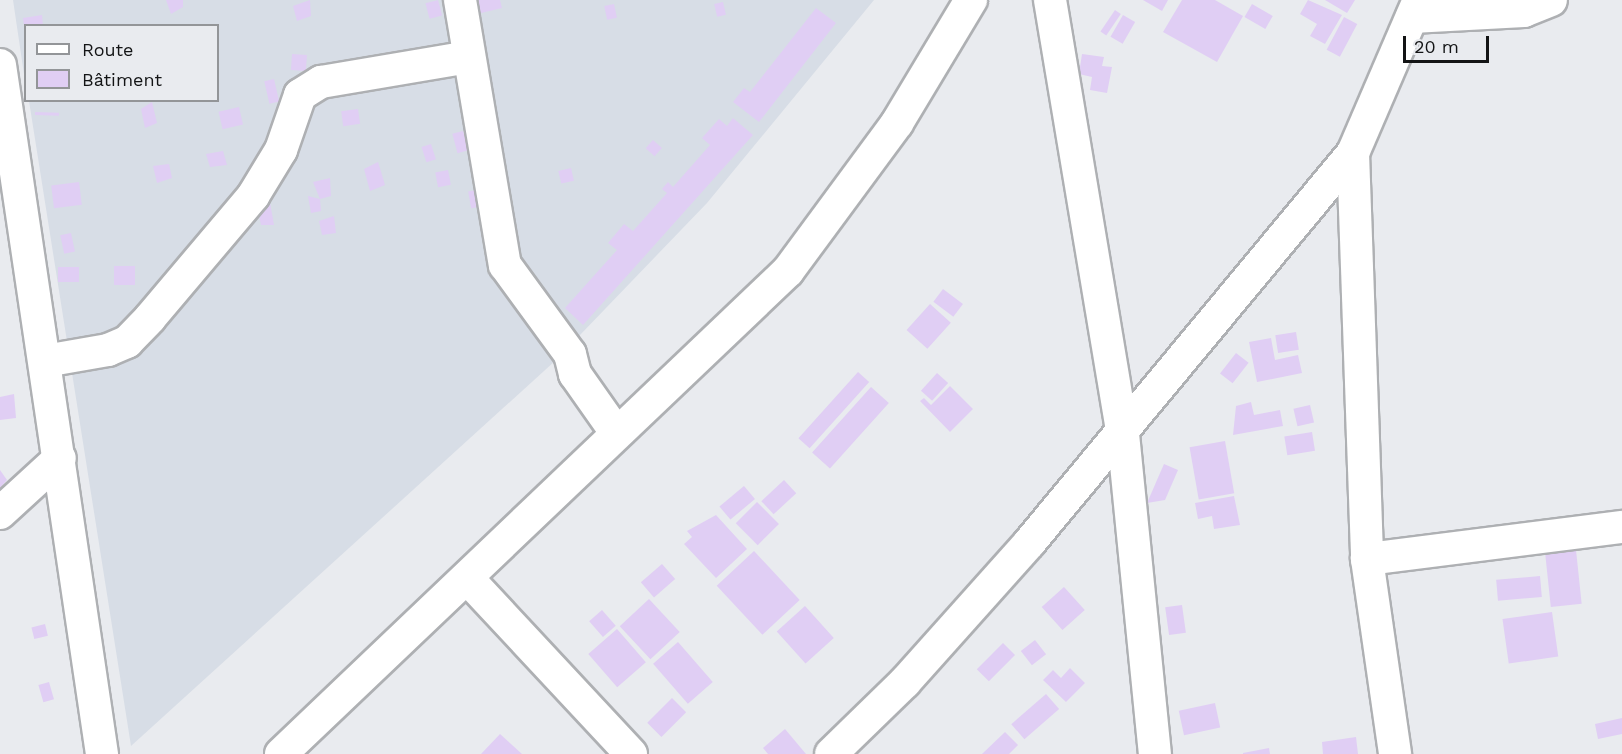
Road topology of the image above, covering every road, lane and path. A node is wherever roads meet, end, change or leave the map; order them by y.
1 (460, 0) edge
2 (971, 0) edge
3 (1050, 0) edge
4 (1551, 0) edge
5 (1416, 9) edge
6 (469, 57) junction
7 (0, 65) edge
8 (1353, 153) junction
9 (45, 361) junction
10 (615, 431) junction
11 (1123, 434) junction
12 (60, 458) junction
13 (0, 513) edge
14 (1622, 527) edge
15 (1367, 559) junction
16 (468, 579) junction
17 (102, 754) edge
18 (281, 754) edge
19 (631, 754) edge
20 (831, 754) edge
21 (1155, 754) edge
22 (1395, 754) edge

1 - 6 street
2 - 10 street
3 - 11 street
4 - 5 street
5 - 8 street
6 - 9 street
6 - 10 street
7 - 9 street
8 - 11 street
8 - 15 street
9 - 12 street
10 - 16 street
11 - 20 street
11 - 21 street
12 - 13 street
12 - 17 street
14 - 15 street
15 - 22 street
16 - 18 street
16 - 19 street

